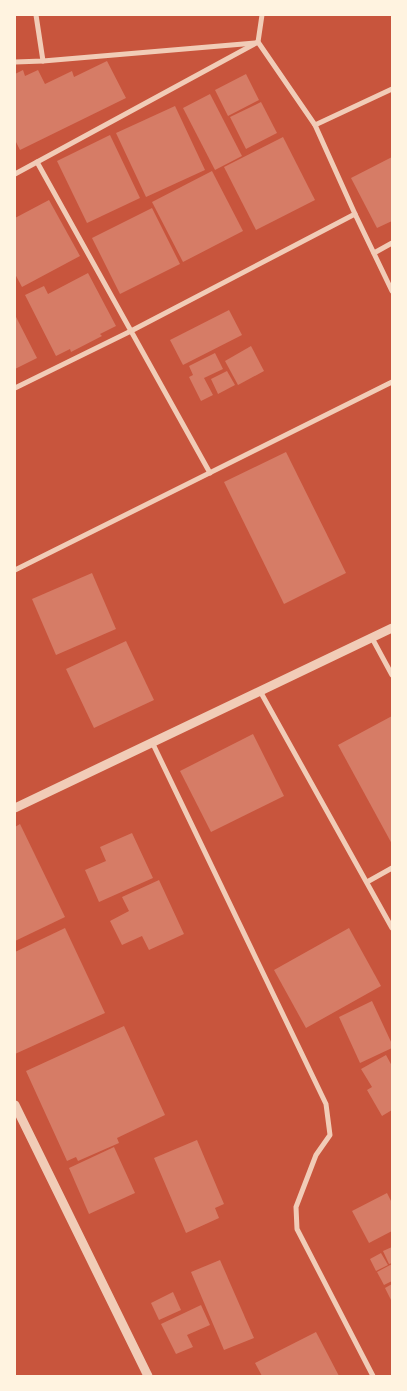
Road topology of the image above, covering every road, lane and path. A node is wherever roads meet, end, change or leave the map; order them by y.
1 (36, 15) edge
2 (262, 15) edge
3 (258, 42) junction
4 (43, 61) junction
5 (15, 62) edge
6 (392, 89) edge
7 (315, 125) junction
8 (37, 162) junction
9 (15, 174) edge
10 (355, 214) junction
11 (392, 244) edge
12 (374, 253) junction
13 (392, 292) edge
14 (131, 331) junction
15 (392, 382) edge
16 (15, 388) edge
17 (210, 473) junction
18 (15, 570) edge
19 (392, 628) edge
20 (372, 638) junction
21 (392, 675) edge
22 (260, 691) junction
23 (152, 742) junction
24 (15, 808) edge
25 (392, 868) edge
26 (367, 882) junction
27 (392, 928) edge
28 (15, 1105) edge
29 (148, 1376) edge
30 (373, 1376) edge

1 - 4 street
2 - 3 street
3 - 4 street
3 - 7 street
3 - 8 street
4 - 5 street
6 - 7 street
7 - 10 street
8 - 9 street
8 - 14 street
10 - 12 street
10 - 14 street
11 - 12 street
12 - 13 street
14 - 16 street
14 - 17 street
15 - 17 street
17 - 18 street
19 - 20 street
20 - 21 street
20 - 22 street
22 - 23 street
22 - 26 street
23 - 24 street
23 - 30 street
25 - 26 street
26 - 27 street
28 - 29 street

